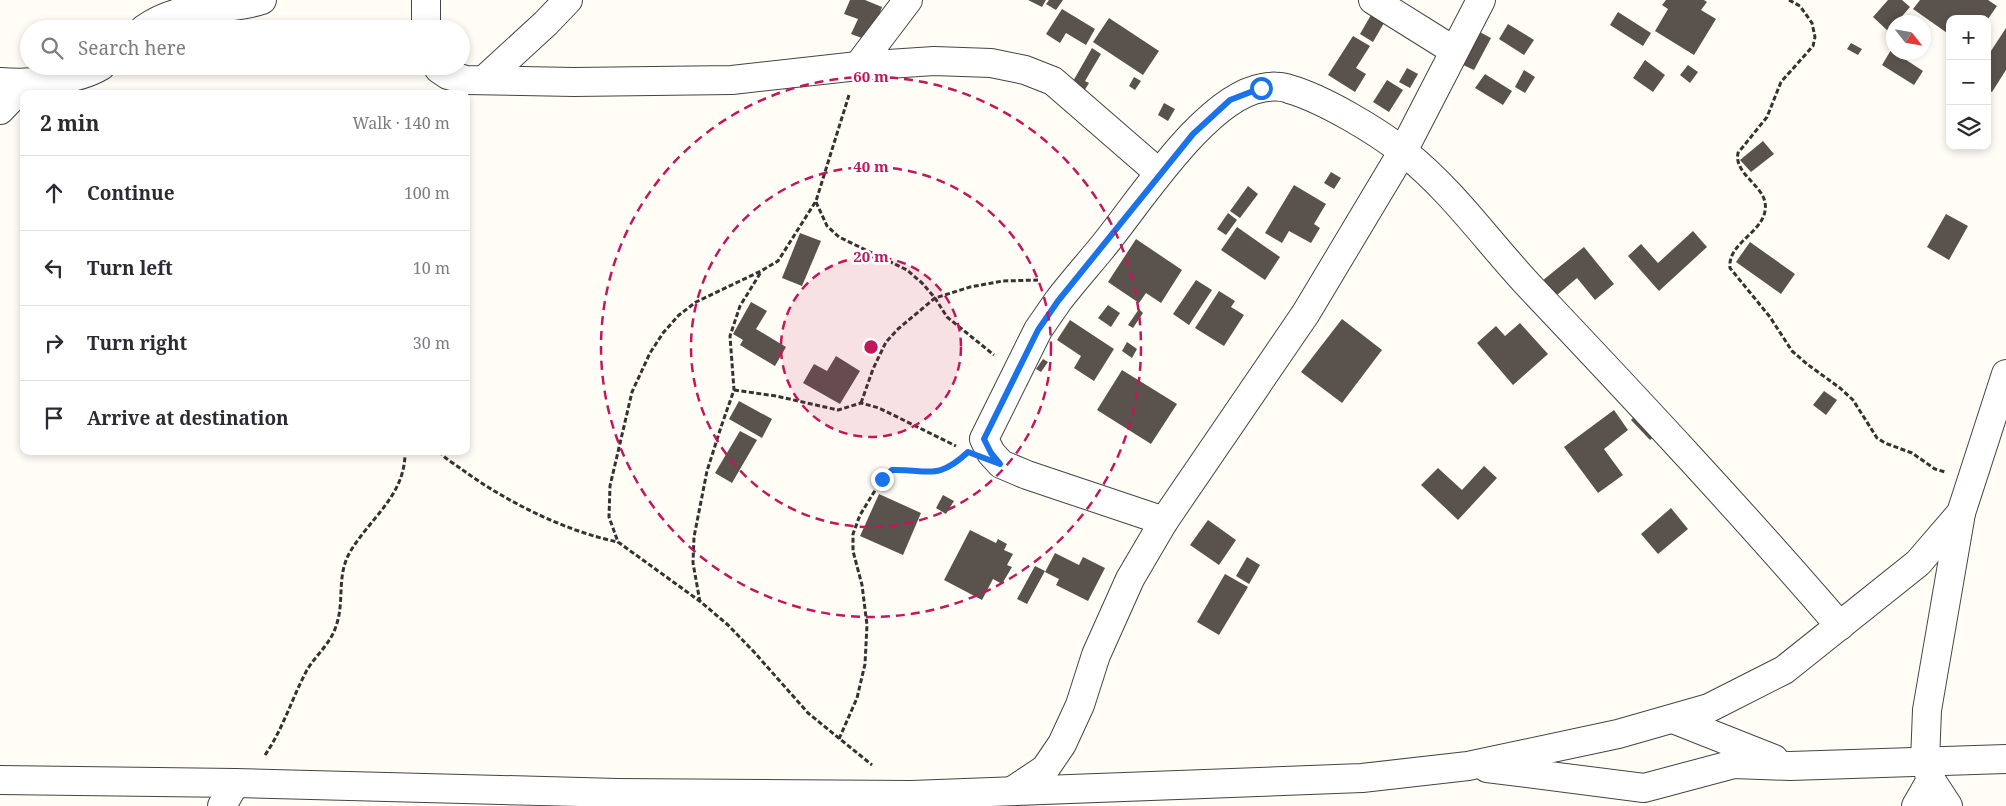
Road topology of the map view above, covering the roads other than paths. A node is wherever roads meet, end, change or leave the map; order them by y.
1 (262, 0) edge
2 (426, 0) edge
3 (568, 0) edge
4 (908, 0) edge
5 (1373, 0) edge
6 (1480, 0) edge
7 (159, 20) edge
8 (426, 20) edge
9 (1454, 50) junction
10 (858, 66) junction
11 (77, 75) edge
12 (448, 75) edge
13 (485, 79) junction
14 (12, 83) edge
15 (0, 110) edge
16 (1403, 151) junction
17 (1159, 174) junction
18 (2006, 374) edge
19 (1961, 513) junction
20 (1164, 521) junction
21 (1840, 626) junction
22 (1673, 719) junction
23 (2006, 759) edge
24 (1468, 766) junction
25 (1790, 766) junction
26 (1928, 770) junction
27 (0, 780) edge
28 (234, 791) edge
29 (1012, 792) junction
30 (1916, 806) edge
31 (1948, 806) edge

1 - 7 street
2 - 8 street
3 - 13 street
4 - 10 street
5 - 9 street
6 - 9 street
9 - 16 street
10 - 13 street
10 - 17 street
11 - 14 street
12 - 13 street
14 - 15 street
16 - 17 street
16 - 20 street
16 - 21 street
17 - 20 street
18 - 19 street
19 - 21 street
19 - 26 street
20 - 29 street
21 - 22 street
22 - 24 street
22 - 25 street
23 - 26 street
24 - 25 street
24 - 29 street
25 - 26 street
26 - 30 street
26 - 31 street
27 - 28 street
28 - 29 street

